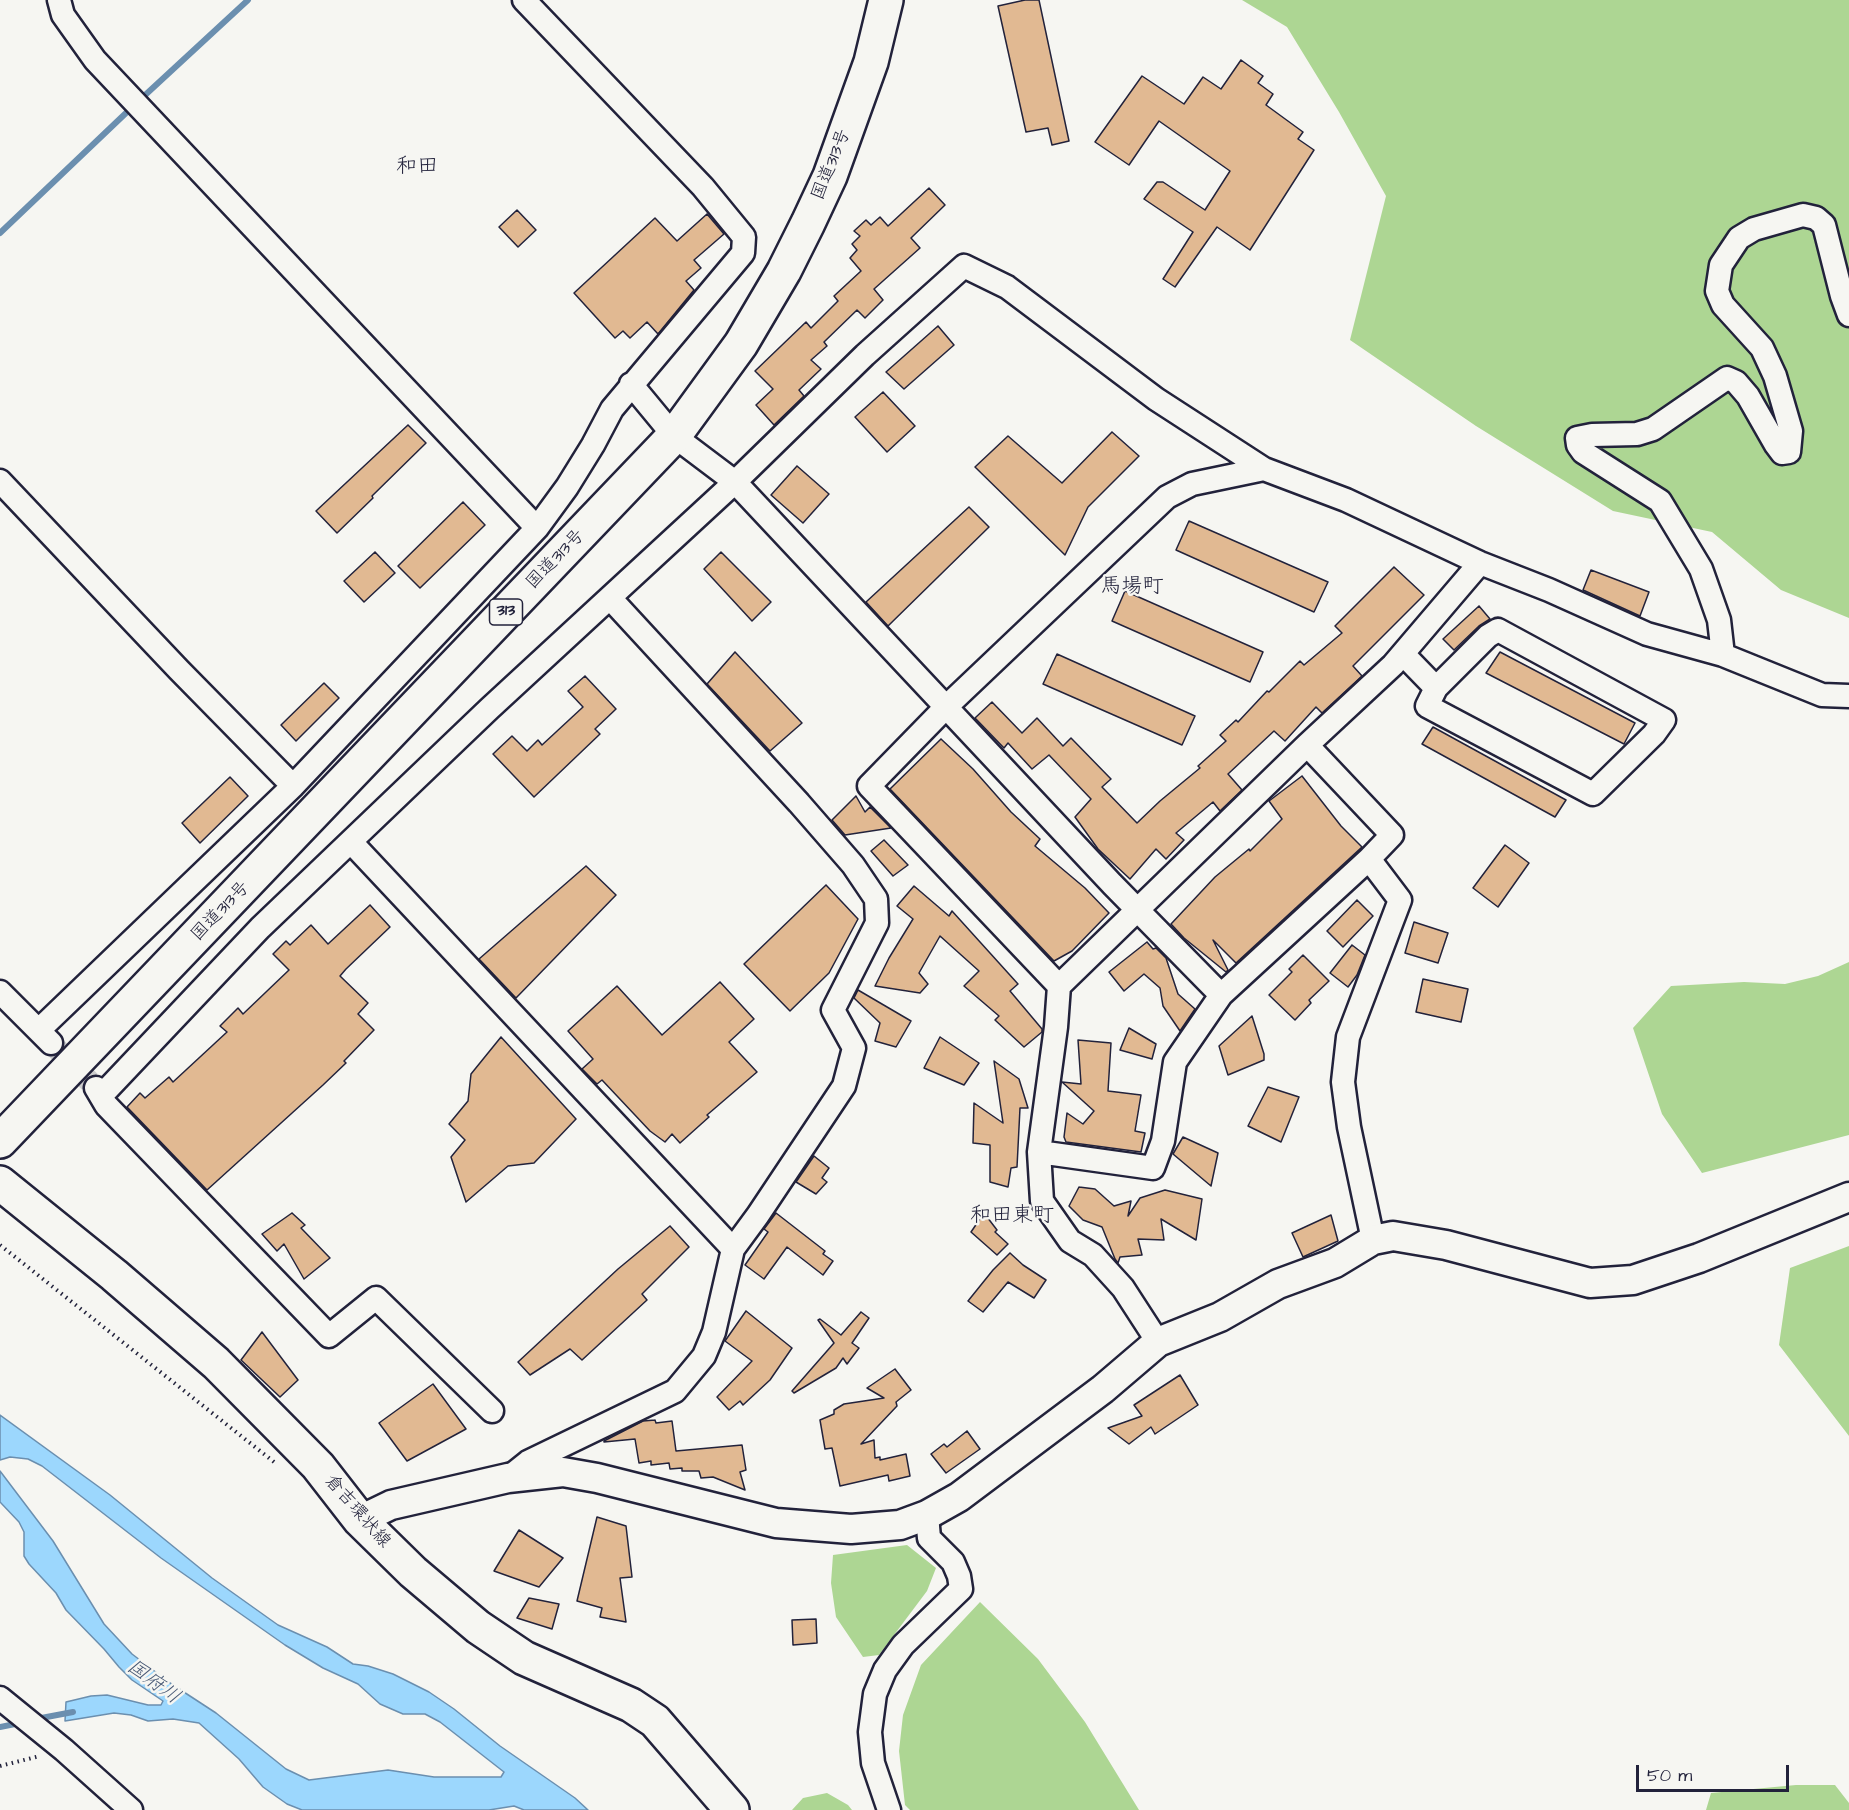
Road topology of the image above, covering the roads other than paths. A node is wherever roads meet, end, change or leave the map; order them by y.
1 (59, 0) edge
2 (524, 0) edge
3 (886, 0) edge
4 (1849, 315) edge
5 (631, 384) junction
6 (674, 436) junction
7 (1264, 470) junction
8 (0, 481) edge
9 (735, 482) junction
10 (537, 528) junction
11 (1480, 563) junction
12 (610, 598) junction
13 (1402, 654) junction
14 (1723, 655) junction
15 (1437, 688) junction
16 (1849, 696) edge
17 (947, 706) junction
18 (1307, 745) junction
19 (293, 786) junction
20 (351, 842) junction
21 (1369, 859) junction
22 (1138, 910) junction
23 (1059, 986) junction
24 (0, 992) edge
25 (1221, 995) junction
26 (0, 1141) edge
27 (1039, 1152) junction
28 (0, 1183) edge
29 (1849, 1197) edge
30 (1373, 1240) junction
31 (733, 1249) junction
32 (1158, 1342) junction
33 (492, 1411) dead end
34 (508, 1478) junction
35 (927, 1515) junction
36 (360, 1520) junction
37 (6, 1704) edge
38 (131, 1810) edge
39 (732, 1810) edge
40 (890, 1810) edge

1 - 10 street
2 - 5 street
3 - 6 main road, 国道313号 / 313
4 - 14 street
5 - 6 street
5 - 10 street
6 - 9 street
6 - 26 main road, 国道313号 / 313
7 - 9 street
7 - 11 street
7 - 17 street
8 - 19 street
9 - 12 street
9 - 17 street
10 - 19 street
11 - 13 street
11 - 14 street
12 - 20 street
12 - 31 street
13 - 15 street
13 - 18 street
14 - 16 street
15 - 15 street
17 - 22 street
17 - 23 street
18 - 21 street
18 - 22 street
19 - 24 street
20 - 31 street
20 - 33 street
21 - 25 street
21 - 30 street
22 - 23 street
22 - 25 street
23 - 27 street
25 - 27 street
27 - 32 street
28 - 36 main road, 倉吉環状線
29 - 30 street
30 - 32 street
31 - 34 street
32 - 35 street
34 - 35 street
34 - 36 street
35 - 40 street
36 - 39 main road, 倉吉環状線
37 - 38 street

